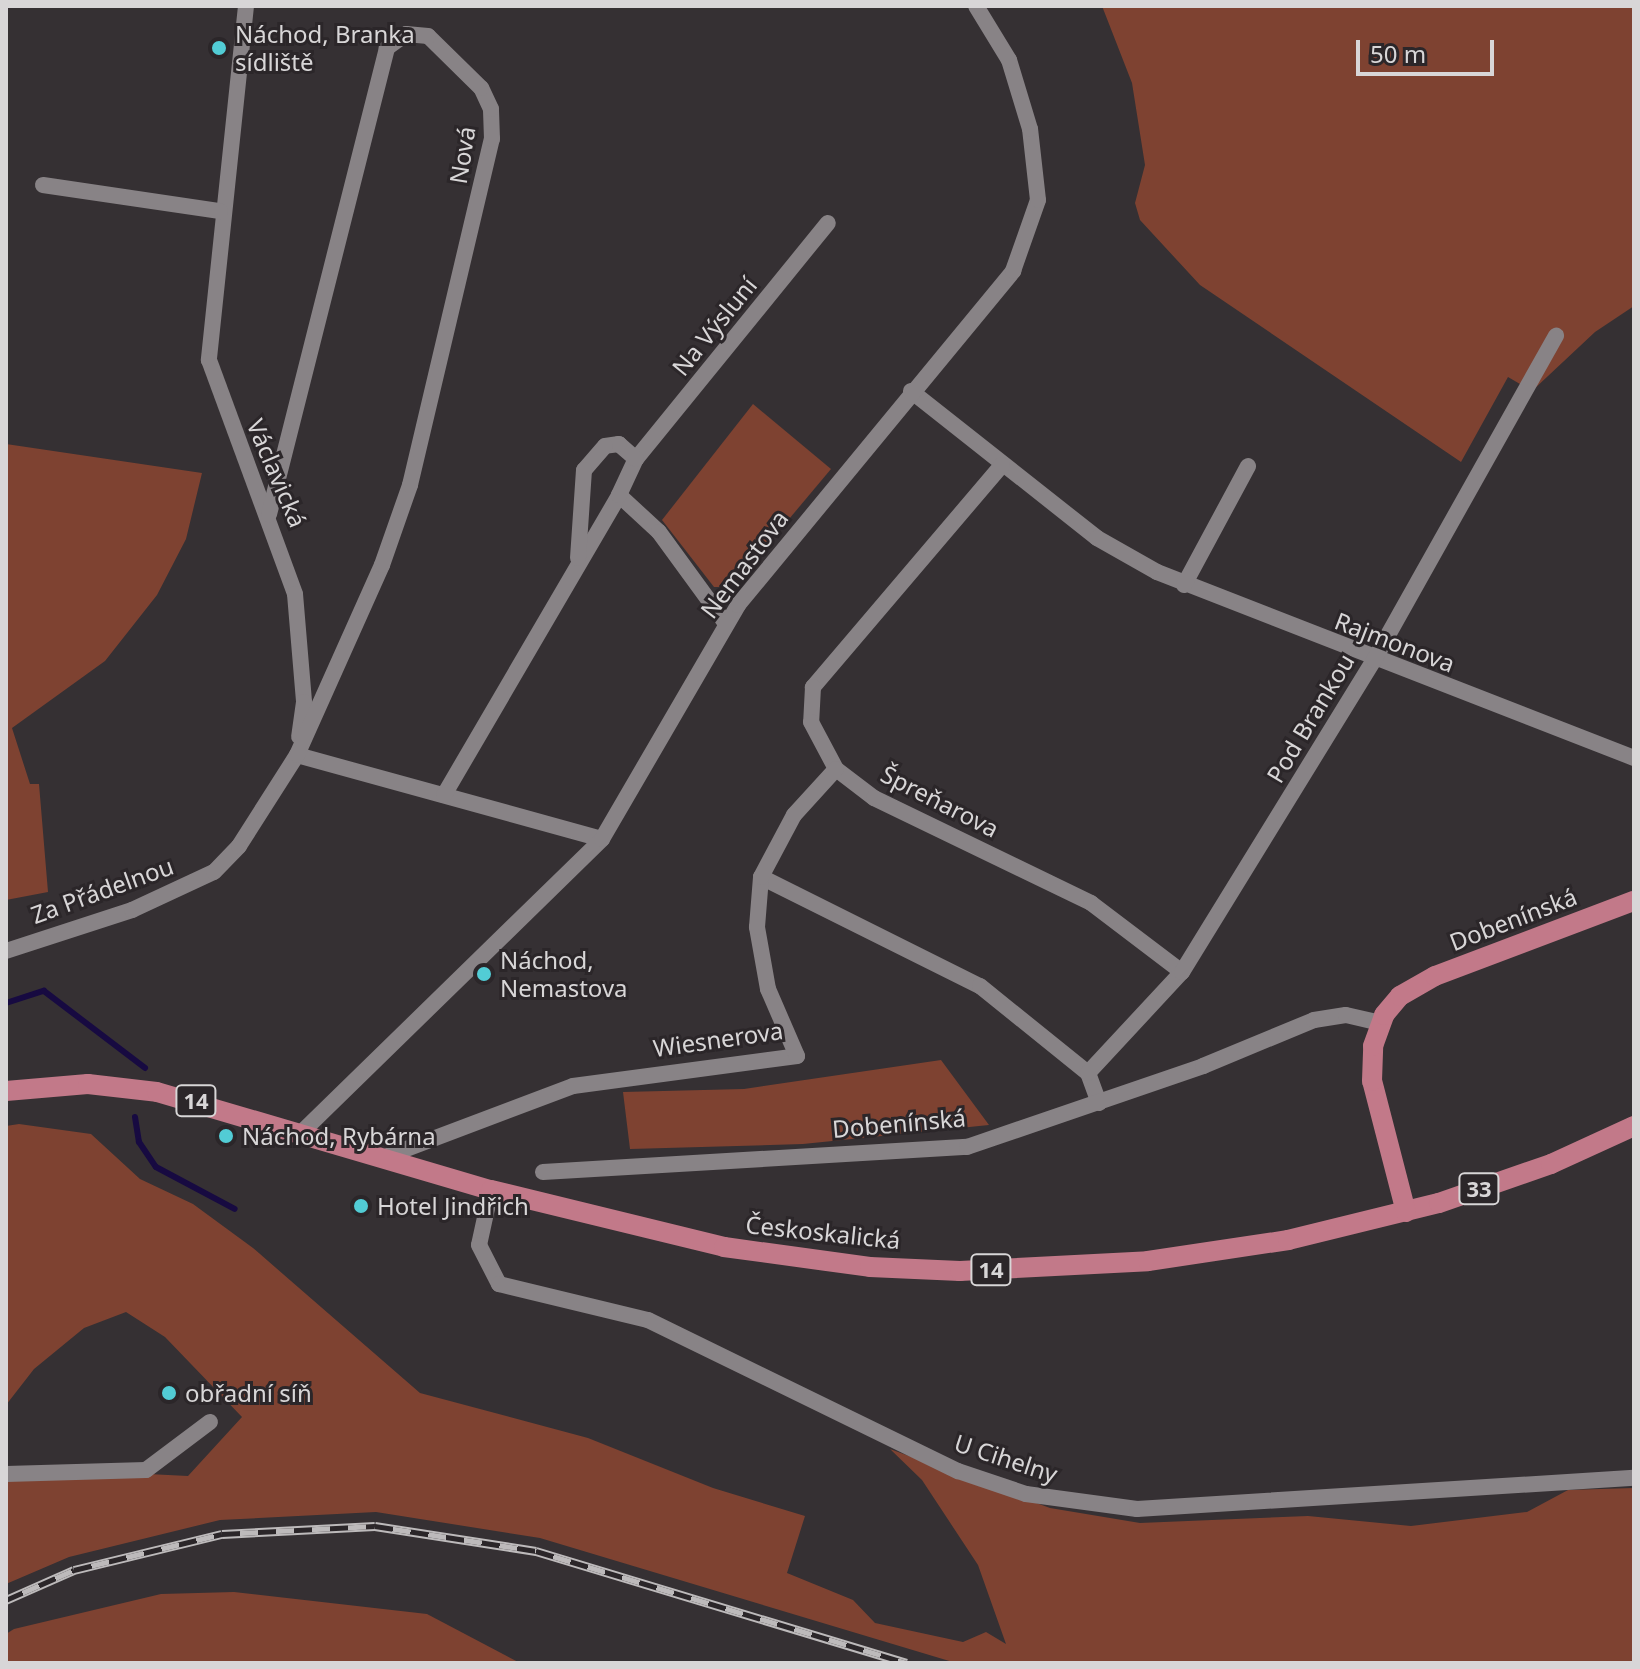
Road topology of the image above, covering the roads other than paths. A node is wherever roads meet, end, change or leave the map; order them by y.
1 (246, 6) edge
2 (976, 6) edge
3 (43, 185) dead end
4 (220, 211) junction
5 (828, 223) dead end
6 (1556, 336) dead end
7 (911, 391) junction
8 (636, 459) junction
9 (1002, 465) junction
10 (1248, 466) dead end
11 (619, 495) junction
12 (269, 514) junction
13 (578, 558) junction
14 (1184, 585) junction
15 (726, 624) junction
16 (1374, 660) junction
17 (297, 755) junction
18 (1634, 758) edge
19 (836, 769) junction
20 (444, 795) junction
21 (602, 839) junction
22 (761, 877) junction
23 (1634, 901) edge
24 (6, 951) edge
25 (1182, 972) junction
26 (1380, 1023) junction
27 (1088, 1073) junction
28 (6, 1091) edge
29 (1099, 1103) junction
30 (1634, 1126) edge
31 (302, 1132) junction
32 (385, 1157) junction
33 (543, 1172) dead end
34 (491, 1190) junction
35 (1406, 1212) junction
36 (210, 1422) dead end
37 (6, 1474) edge
38 (1634, 1478) edge

1 - 4 street, Václavická
2 - 7 street, Nemastova
3 - 4 street
4 - 12 street, Václavická
5 - 8 street, Na Výsluní
6 - 16 street, Pod Brankou
7 - 9 street, Rajmonova
7 - 15 street, Nemastova
8 - 11 street, Na Výsluní
8 - 13 street, Na Výsluní
9 - 14 street, Rajmonova
9 - 19 street, Špreňarova
10 - 14 street
11 - 13 street, Na Výsluní
11 - 15 street
12 - 17 street, Václavická
12 - 17 street, Nová
13 - 20 street, Na Výsluní
14 - 16 street, Rajmonova
15 - 21 street, Nemastova
16 - 18 street, Rajmonova
16 - 25 street, Pod Brankou
17 - 20 street
17 - 24 street, Za Přádelnou
19 - 22 street
19 - 25 street, Špreňarova
20 - 21 street
21 - 31 street, Nemastova
22 - 27 street
22 - 32 street, Wiesnerova
23 - 26 main road, Dobenínská
25 - 27 street, Pod Brankou
26 - 29 street, Dobenínská
26 - 35 main road
27 - 29 street
28 - 31 main road, Českoskalická / 14
29 - 33 street, Dobenínská
30 - 35 main road, Českoskalická / 33
31 - 32 main road, Českoskalická / 14
32 - 34 main road, Českoskalická / 14
34 - 35 main road, Českoskalická / 14
34 - 38 street, U Cihelny
36 - 37 street

